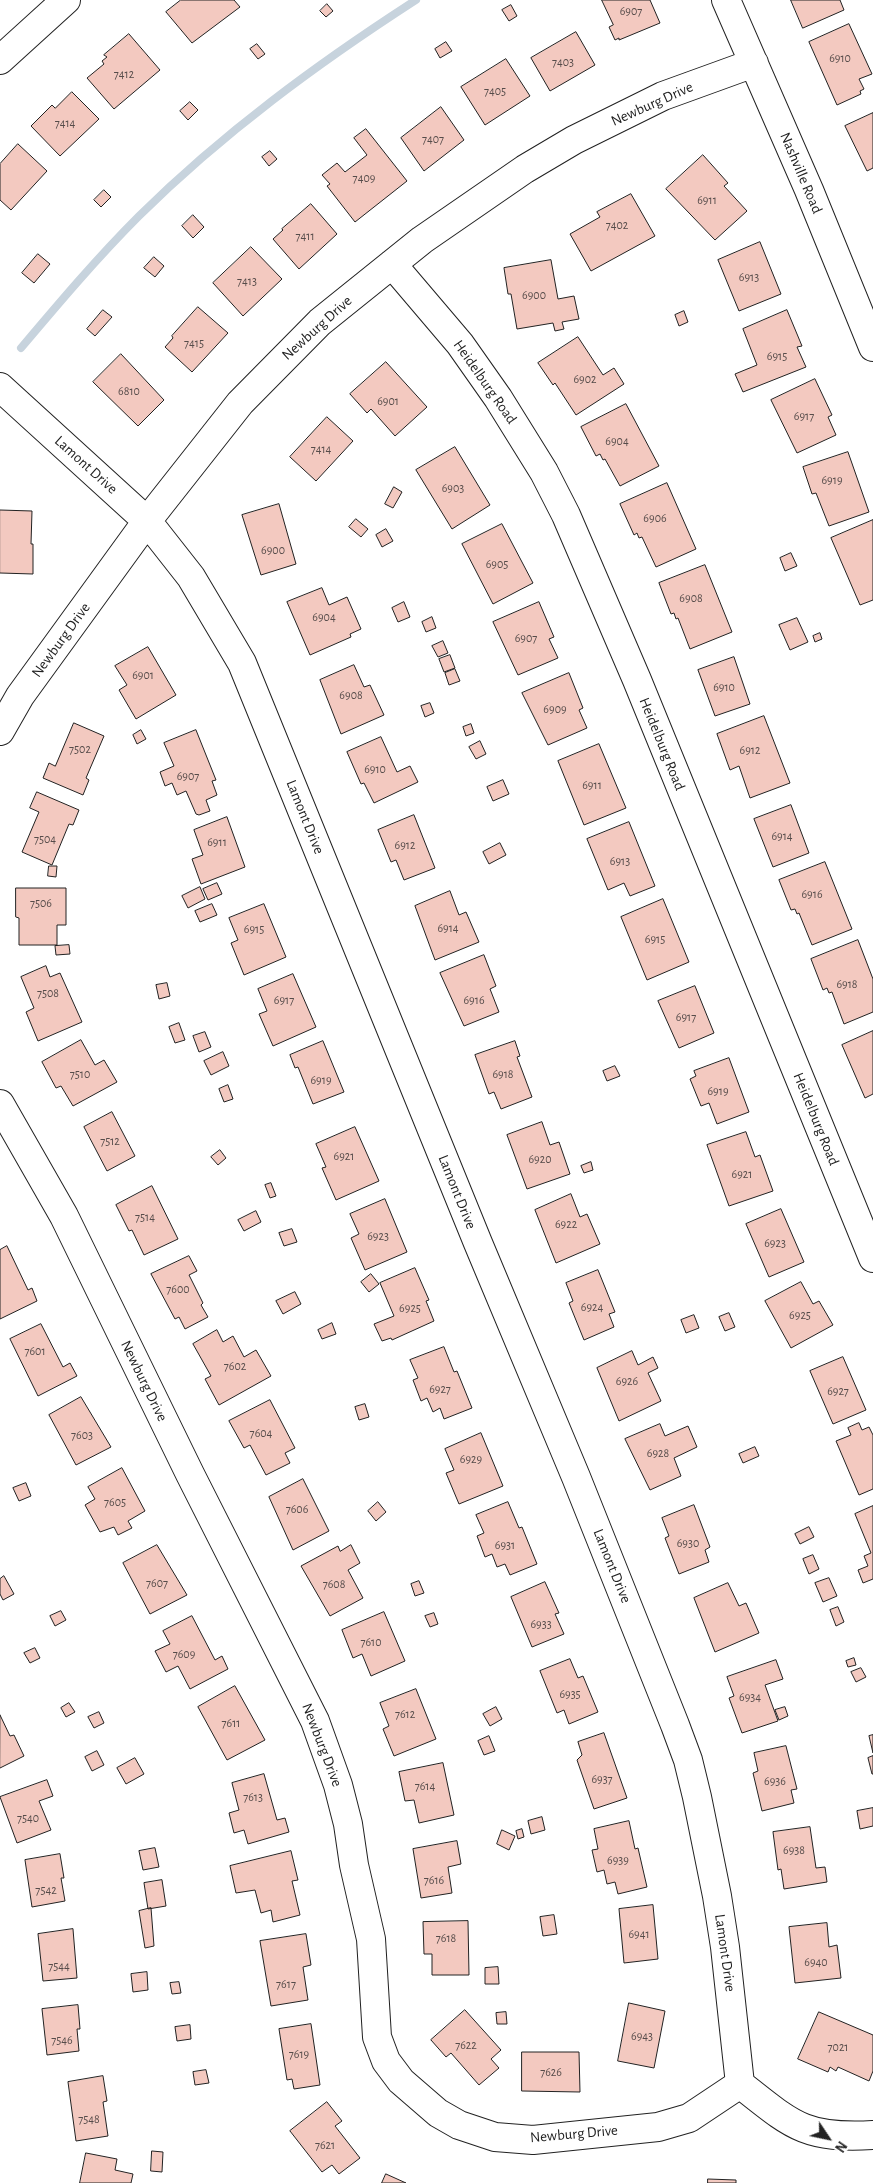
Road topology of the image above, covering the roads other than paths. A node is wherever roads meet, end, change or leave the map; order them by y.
1 (66, 0) edge
2 (726, 0) edge
3 (0, 60) edge
4 (754, 63) junction
5 (392, 264) junction
6 (873, 347) edge
7 (0, 387) edge
8 (147, 521) junction
9 (0, 731) edge
10 (0, 1104) edge
11 (873, 1258) edge
12 (740, 2084) junction
13 (873, 2135) edge

1 - 3 street
2 - 4 street, Nashville Road
4 - 5 street, Newburg Drive
4 - 6 street, Nashville Road
5 - 8 street, Newburg Drive
5 - 11 street, Heidelburg Road
7 - 8 street, Lamont Drive
8 - 9 street, Newburg Drive
8 - 12 street, Lamont Drive
10 - 12 street, Newburg Drive
12 - 13 street

